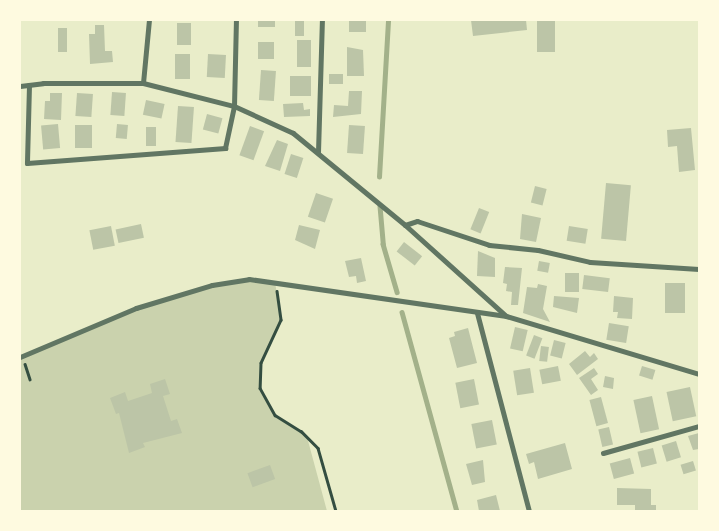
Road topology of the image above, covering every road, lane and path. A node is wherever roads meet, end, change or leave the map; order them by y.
1 (149, 20) edge
2 (236, 20) edge
3 (322, 20) edge
4 (143, 84) junction
5 (29, 85) junction
6 (20, 86) edge
7 (234, 106) junction
8 (318, 152) junction
9 (405, 225) junction
10 (699, 269) edge
11 (275, 282) junction
12 (477, 313) junction
13 (506, 316) junction
14 (20, 357) edge
15 (699, 374) edge
16 (699, 426) edge
17 (603, 453) dead end
18 (336, 511) edge
19 (529, 511) edge

1 - 4 street
2 - 7 street
3 - 8 street
4 - 5 street
4 - 7 street
5 - 6 street
5 - 7 street
7 - 8 street
8 - 9 street
9 - 10 street
9 - 13 street
11 - 12 street
11 - 14 street
11 - 18 path
12 - 13 street
12 - 19 street
13 - 15 street
16 - 17 street

